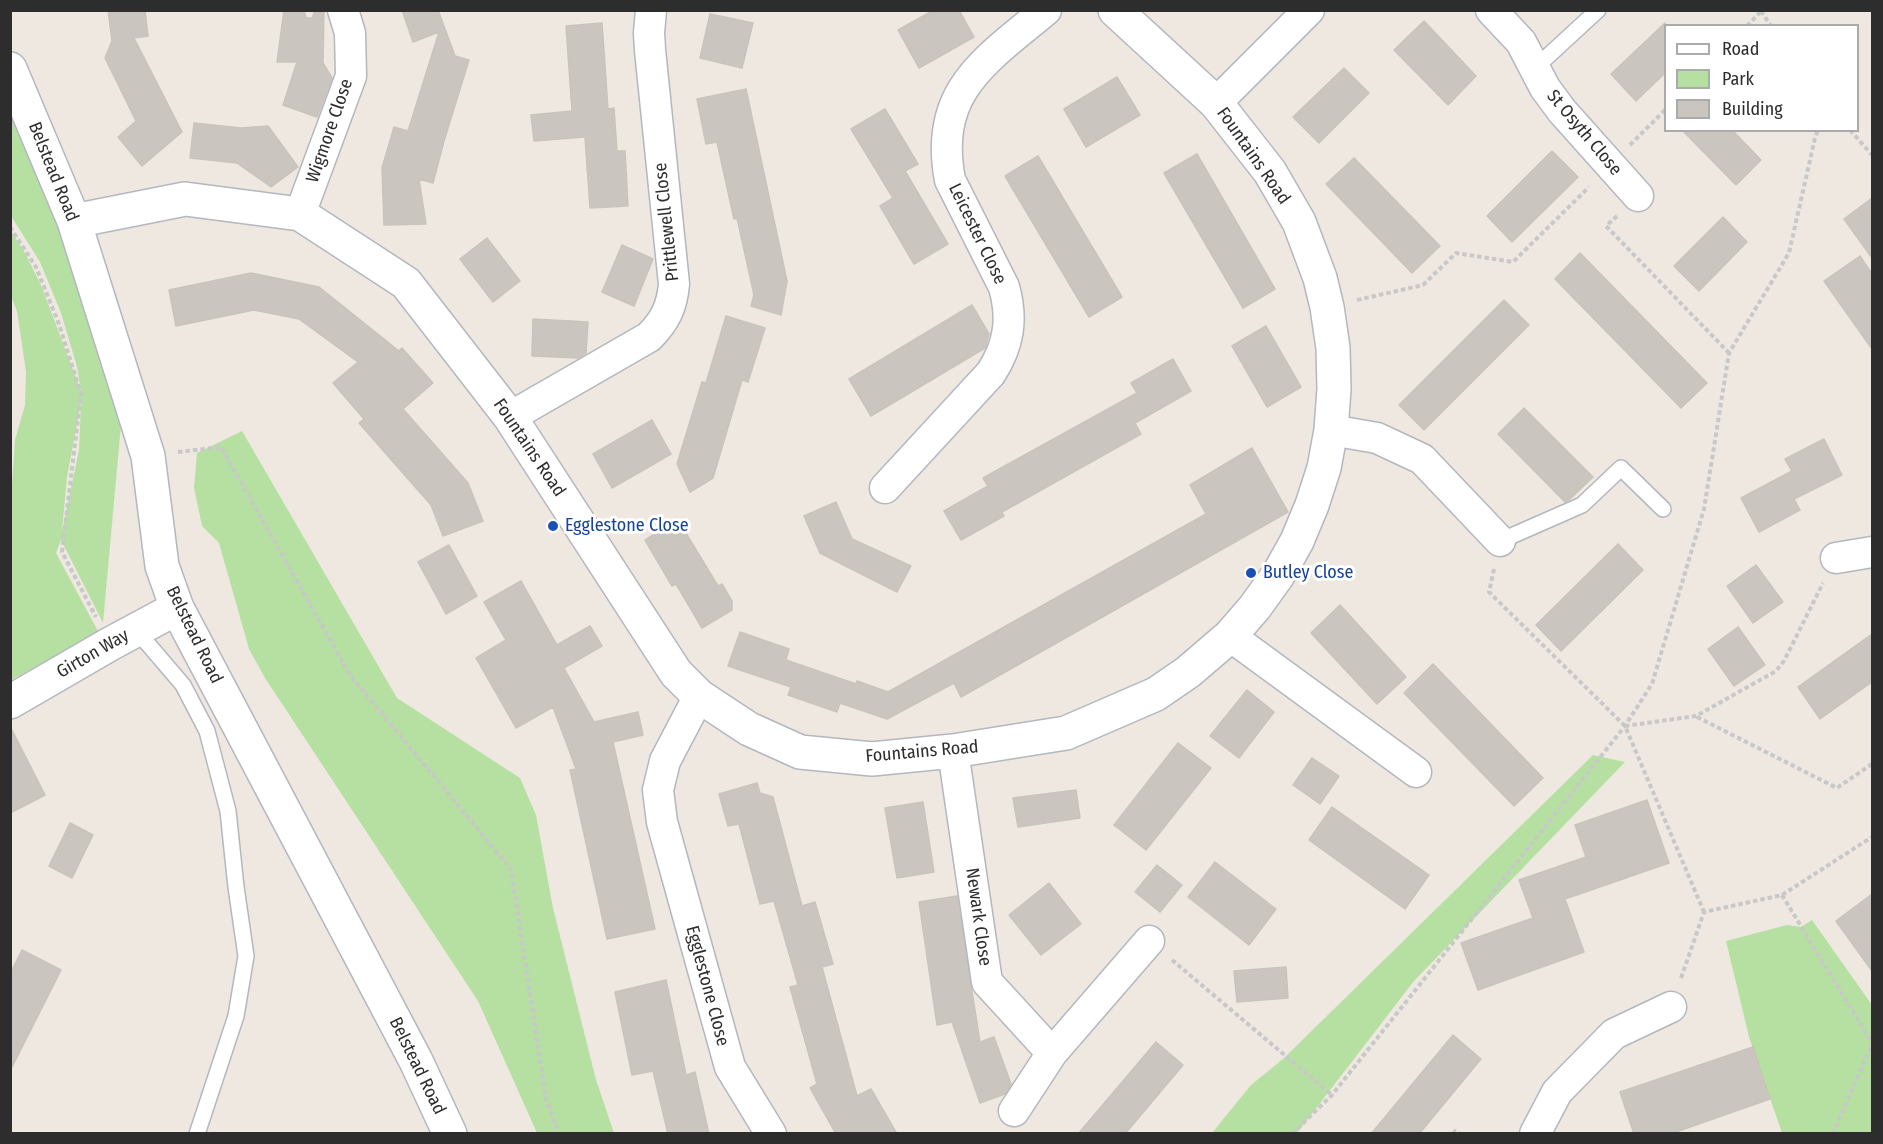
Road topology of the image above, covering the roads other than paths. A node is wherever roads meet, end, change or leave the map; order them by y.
1 (343, 10) edge
2 (651, 10) edge
3 (1046, 10) edge
4 (1115, 10) edge
5 (1309, 10) edge
6 (1491, 10) edge
7 (1598, 10) edge
8 (1535, 68) junction
9 (10, 69) edge
10 (1216, 103) junction
11 (1638, 196) road end
12 (300, 214) junction
13 (74, 221) junction
14 (510, 417) junction
15 (1331, 430) junction
16 (885, 488) dead end
17 (1663, 509) dead end
18 (1500, 541) joint
19 (1872, 552) edge
20 (1836, 558) road end
21 (177, 608) junction
22 (1230, 636) junction
23 (123, 637) junction
24 (699, 696) junction
25 (10, 702) edge
26 (953, 752) junction
27 (1416, 772) dead end
28 (1149, 941) road end
29 (1671, 1007) road end
30 (1052, 1053) junction
31 (1014, 1111) dead end
32 (197, 1134) edge
33 (450, 1134) edge
34 (771, 1134) edge
35 (1535, 1134) edge

1 - 12 street, Wigmore Close
2 - 14 street, Prittlewell Close
3 - 16 street, Leicester Close
4 - 10 street, Fountains Road
5 - 10 street
6 - 8 street, St Osyth Close
7 - 8 lane
8 - 11 street, St Osyth Close
9 - 13 street, Belstead Road
10 - 15 street, Fountains Road
12 - 13 street, Fountains Road
12 - 14 street, Fountains Road
13 - 21 street, Belstead Road
14 - 24 street, Fountains Road
15 - 18 street
15 - 22 street, Fountains Road
17 - 18 lane
19 - 20 street
21 - 23 street, Girton Way
21 - 33 street, Belstead Road
22 - 26 street, Fountains Road
22 - 27 street
23 - 25 street, Girton Way
23 - 32 lane
24 - 26 street, Fountains Road
24 - 34 street, Egglestone Close
26 - 30 street, Newark Close
28 - 30 street
29 - 35 street
30 - 31 street

